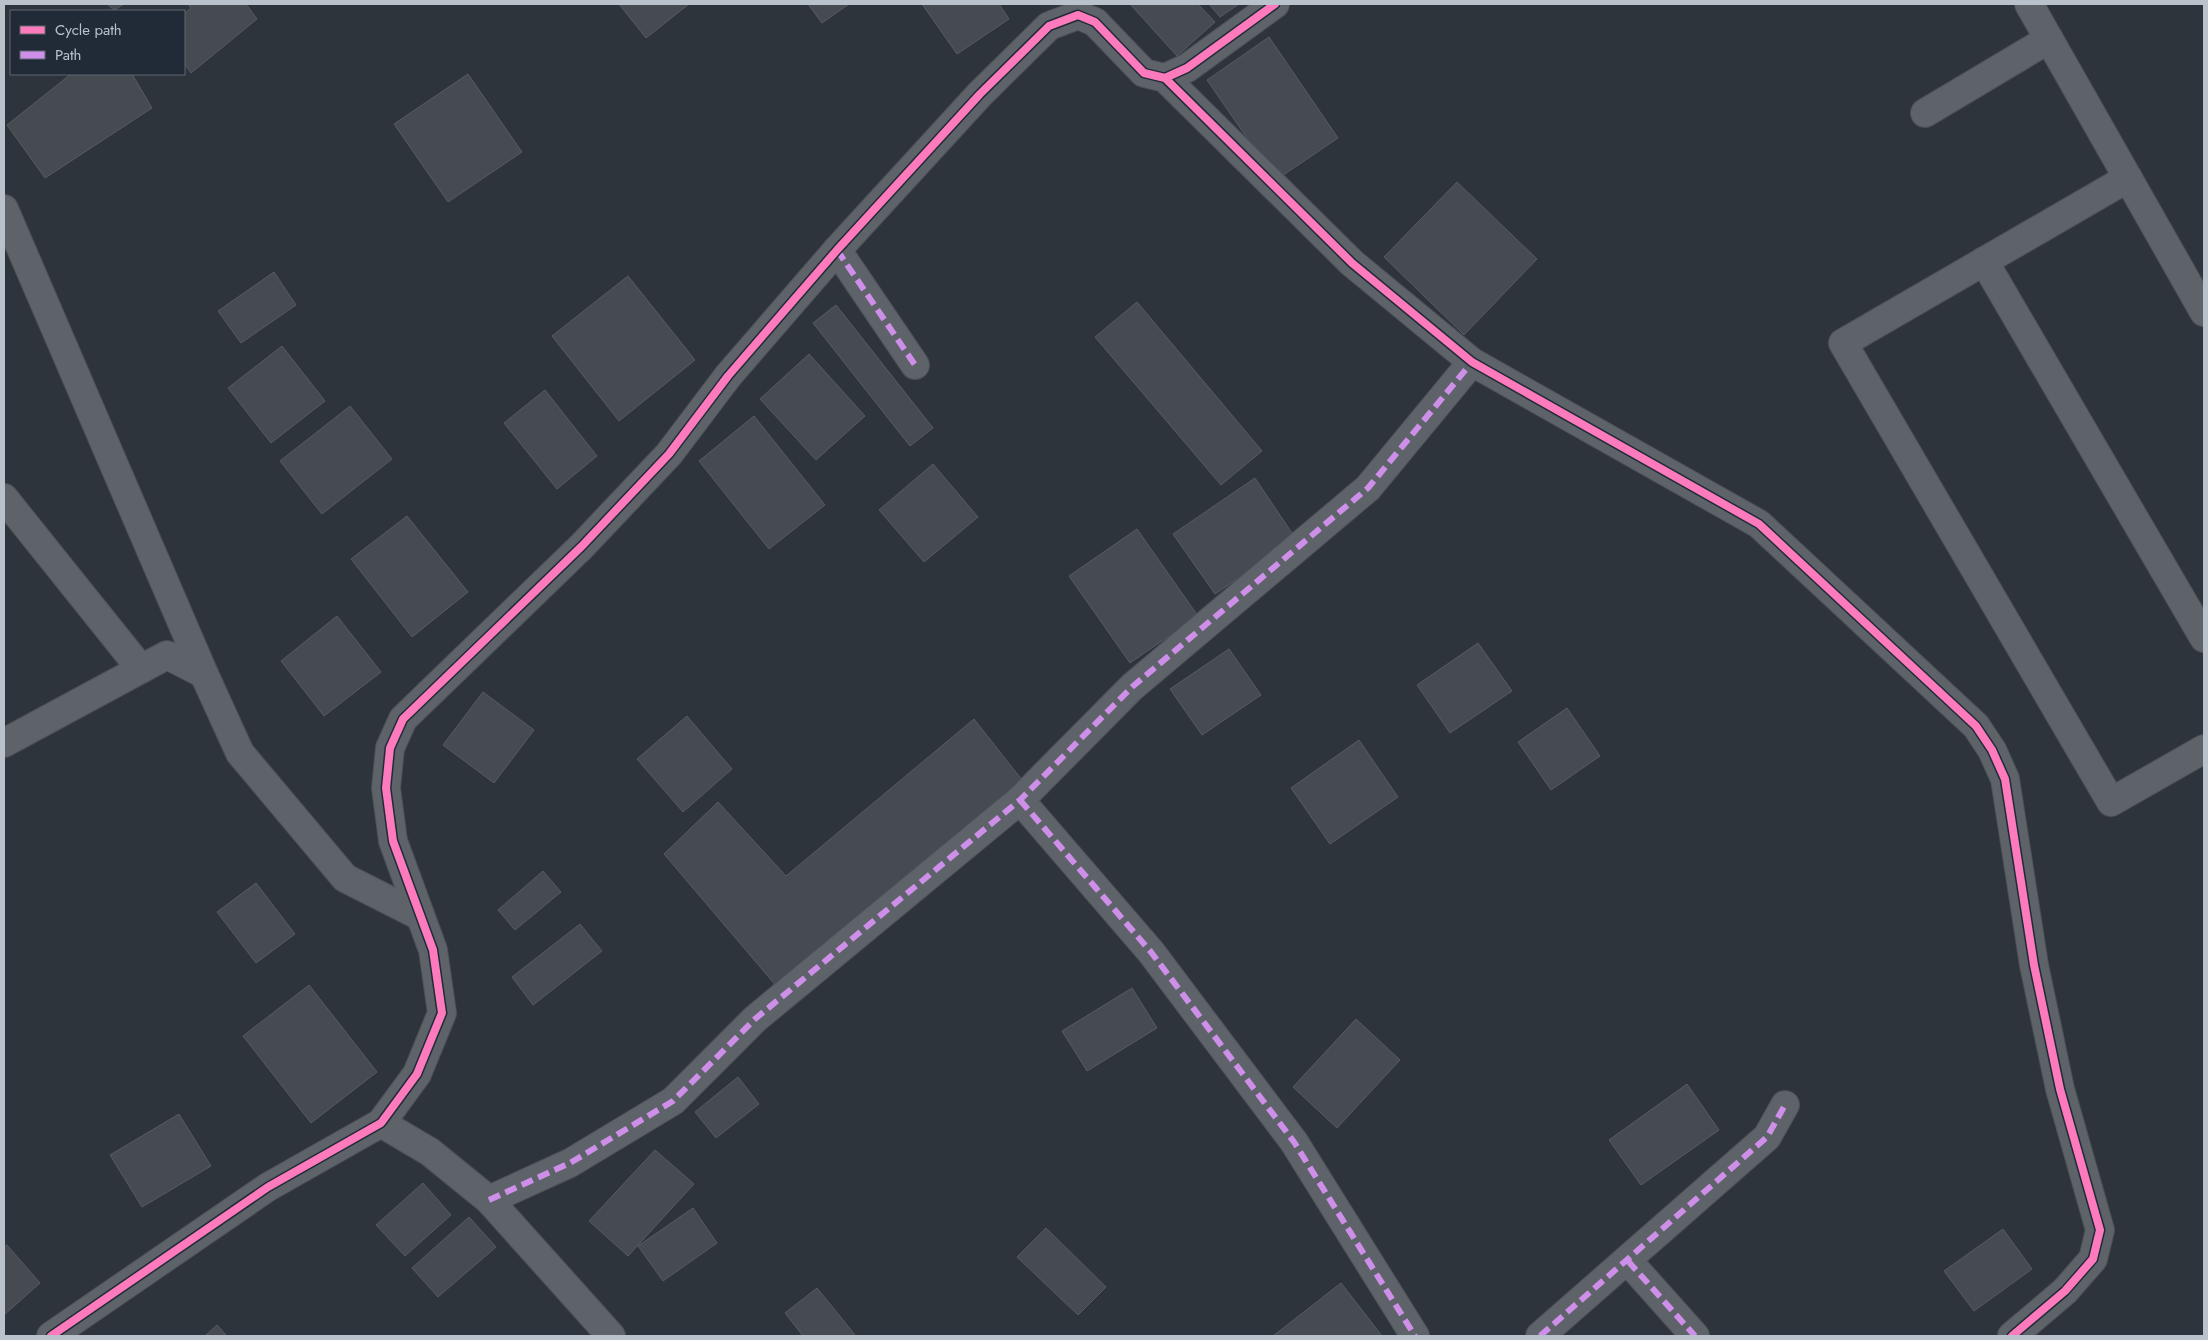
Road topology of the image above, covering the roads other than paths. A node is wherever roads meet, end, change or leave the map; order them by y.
1 (1275, 4) edge
2 (2029, 4) edge
3 (1074, 9) edge
4 (2049, 39) junction
5 (1165, 78) junction
6 (1926, 113) dead end
7 (2128, 178) junction
8 (4, 209) edge
9 (837, 250) junction
10 (1984, 261) junction
11 (2204, 312) edge
12 (1472, 362) junction
13 (915, 366) dead end
14 (4, 498) edge
15 (2204, 638) edge
16 (141, 669) junction
17 (204, 674) junction
18 (4, 743) edge
19 (2204, 749) edge
20 (1020, 800) junction
21 (420, 916) junction
22 (1785, 1105) dead end
23 (381, 1123) junction
24 (489, 1200) junction
25 (1628, 1261) junction
26 (52, 1336) edge
27 (611, 1336) edge
28 (1415, 1336) edge
29 (1540, 1336) edge
30 (1694, 1336) edge
31 (2012, 1336) edge

1 - 5 street
2 - 4 street
3 - 5 street
3 - 9 street
4 - 6 street
4 - 7 street
5 - 12 street
7 - 10 street
7 - 11 street
8 - 17 street
9 - 13 street
9 - 21 street
10 - 15 street
10 - 19 street
12 - 20 street
12 - 31 street
14 - 16 street
16 - 17 street
16 - 18 street
17 - 21 street
20 - 24 street
20 - 28 street
21 - 23 street
22 - 25 street
23 - 24 street
23 - 26 street
24 - 27 street
25 - 29 street
25 - 30 street

